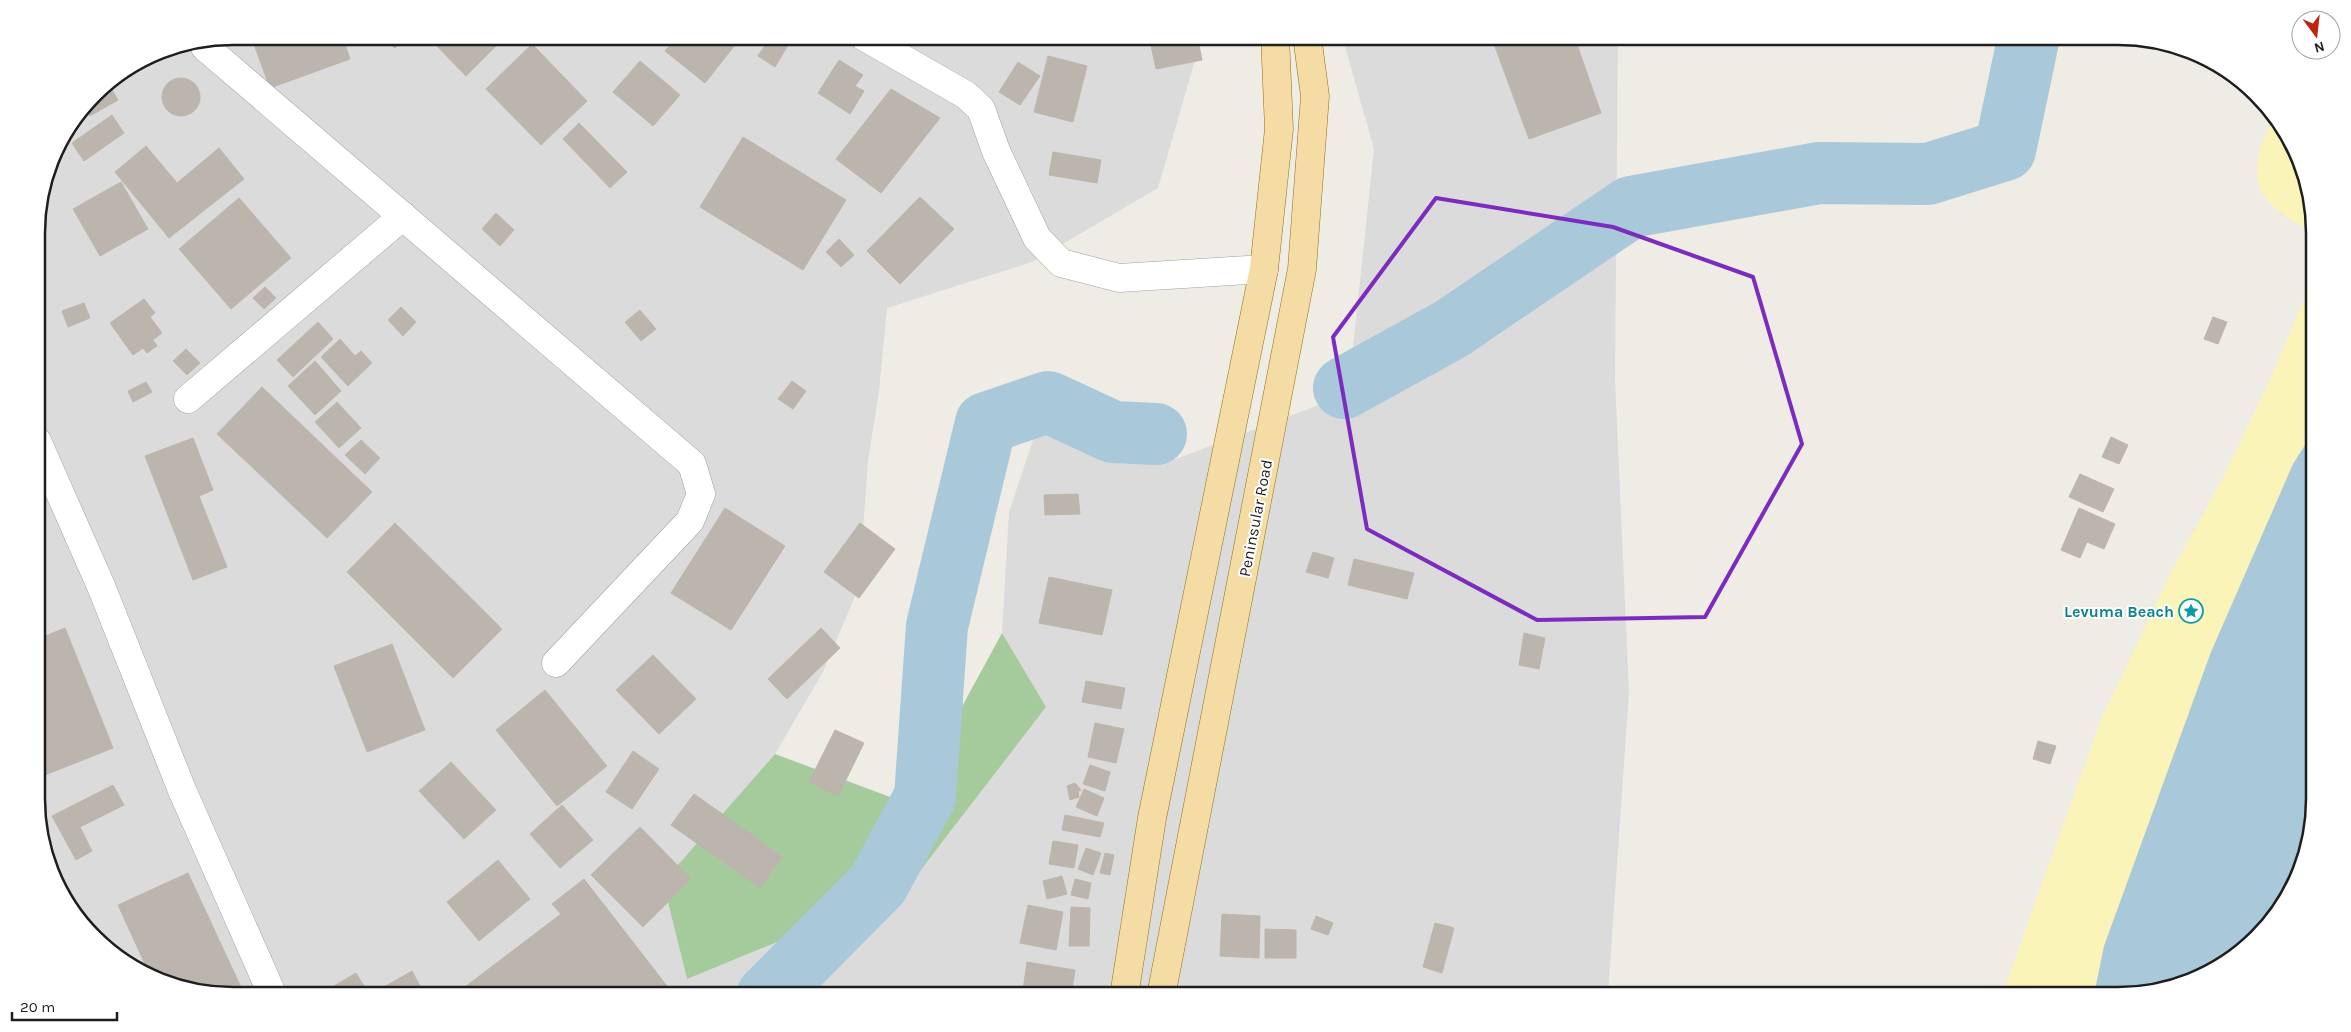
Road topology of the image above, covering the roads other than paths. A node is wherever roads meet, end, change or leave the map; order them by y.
1 (879, 45) edge
2 (1275, 45) edge
3 (1308, 45) edge
4 (206, 48) edge
5 (403, 216) junction
6 (1264, 269) junction
7 (188, 399) dead end
8 (45, 459) edge
9 (556, 663) dead end
10 (269, 987) edge
11 (1125, 987) edge
12 (1163, 987) edge

1 - 6 street
2 - 6 main road
3 - 12 main road, Peninsular Road
4 - 5 street
5 - 7 street
5 - 9 street
6 - 11 main road
8 - 10 street

